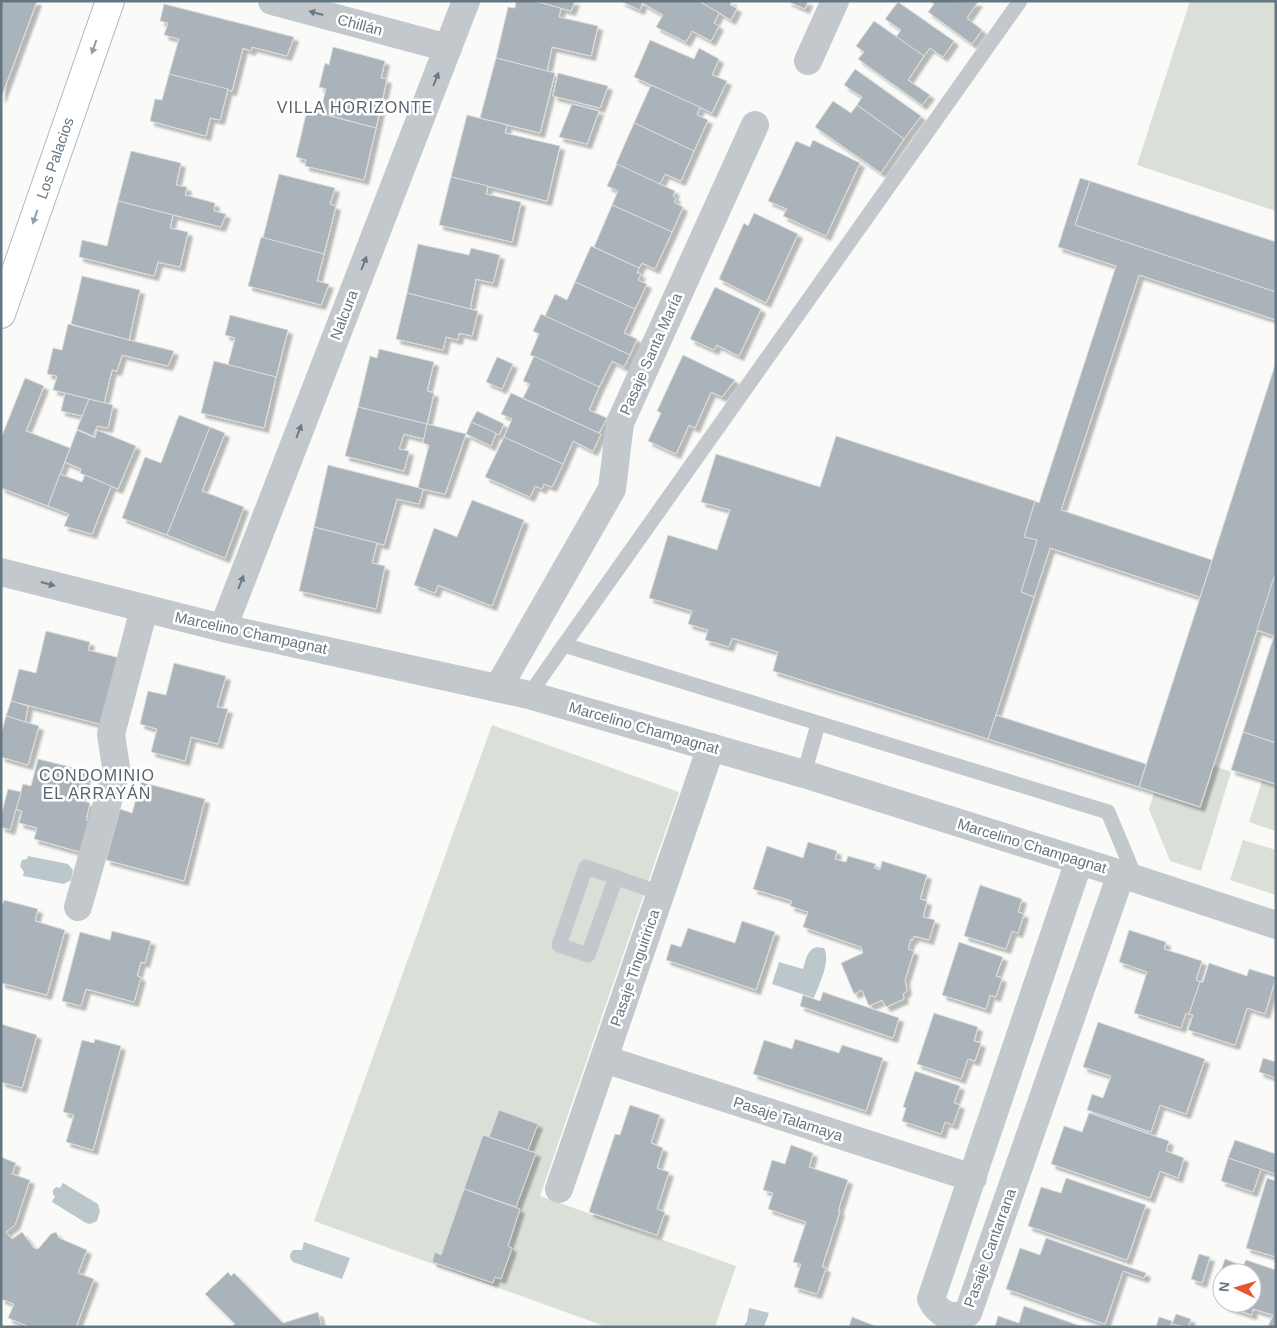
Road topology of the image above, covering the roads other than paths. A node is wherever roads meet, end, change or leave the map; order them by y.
1 (110, 1) edge
2 (272, 1) edge
3 (466, 1) edge
4 (835, 1) edge
5 (1020, 1) edge
6 (448, 48) junction
7 (808, 61) dead end
8 (755, 126) dead end
9 (1, 314) edge
10 (1, 572) edge
11 (144, 609) junction
12 (223, 628) junction
13 (564, 645) junction
14 (498, 688) junction
15 (529, 695) junction
16 (818, 724) junction
17 (710, 747) junction
18 (804, 774) junction
19 (1079, 860) junction
20 (1128, 876) junction
21 (616, 877) junction
22 (660, 893) junction
23 (78, 907) dead end
24 (1276, 925) edge
25 (604, 1059) junction
26 (972, 1178) junction
27 (559, 1189) dead end

1 -> 9 main road, Los Palacios
6 -> 2 street, Chillán
3 - 6 street, Nalcura
4 - 7 street
5 - 13 lane
12 -> 6 street, Nalcura
8 - 14 street, Pasaje Santa María
10 -> 11 street, Marcelino Champagnat
11 - 12 street, Marcelino Champagnat
11 - 23 street
12 - 14 street, Marcelino Champagnat
13 - 15 lane
13 - 16 lane
14 - 15 street, Marcelino Champagnat
15 - 17 street, Marcelino Champagnat
16 - 18 lane
16 - 20 lane
17 - 18 street, Marcelino Champagnat
17 - 22 street, Pasaje Tinguiririca
18 - 19 street, Marcelino Champagnat
19 - 20 street, Marcelino Champagnat
19 - 26 street, Pasaje Cantarrana
20 - 24 street, Marcelino Champagnat
20 - 26 street, Pasaje Cantarrana
21 - 21 lane
21 - 22 lane
22 - 25 street, Pasaje Tinguiririca
25 - 26 street, Pasaje Talamaya
25 - 27 street, Pasaje Tinguiririca

